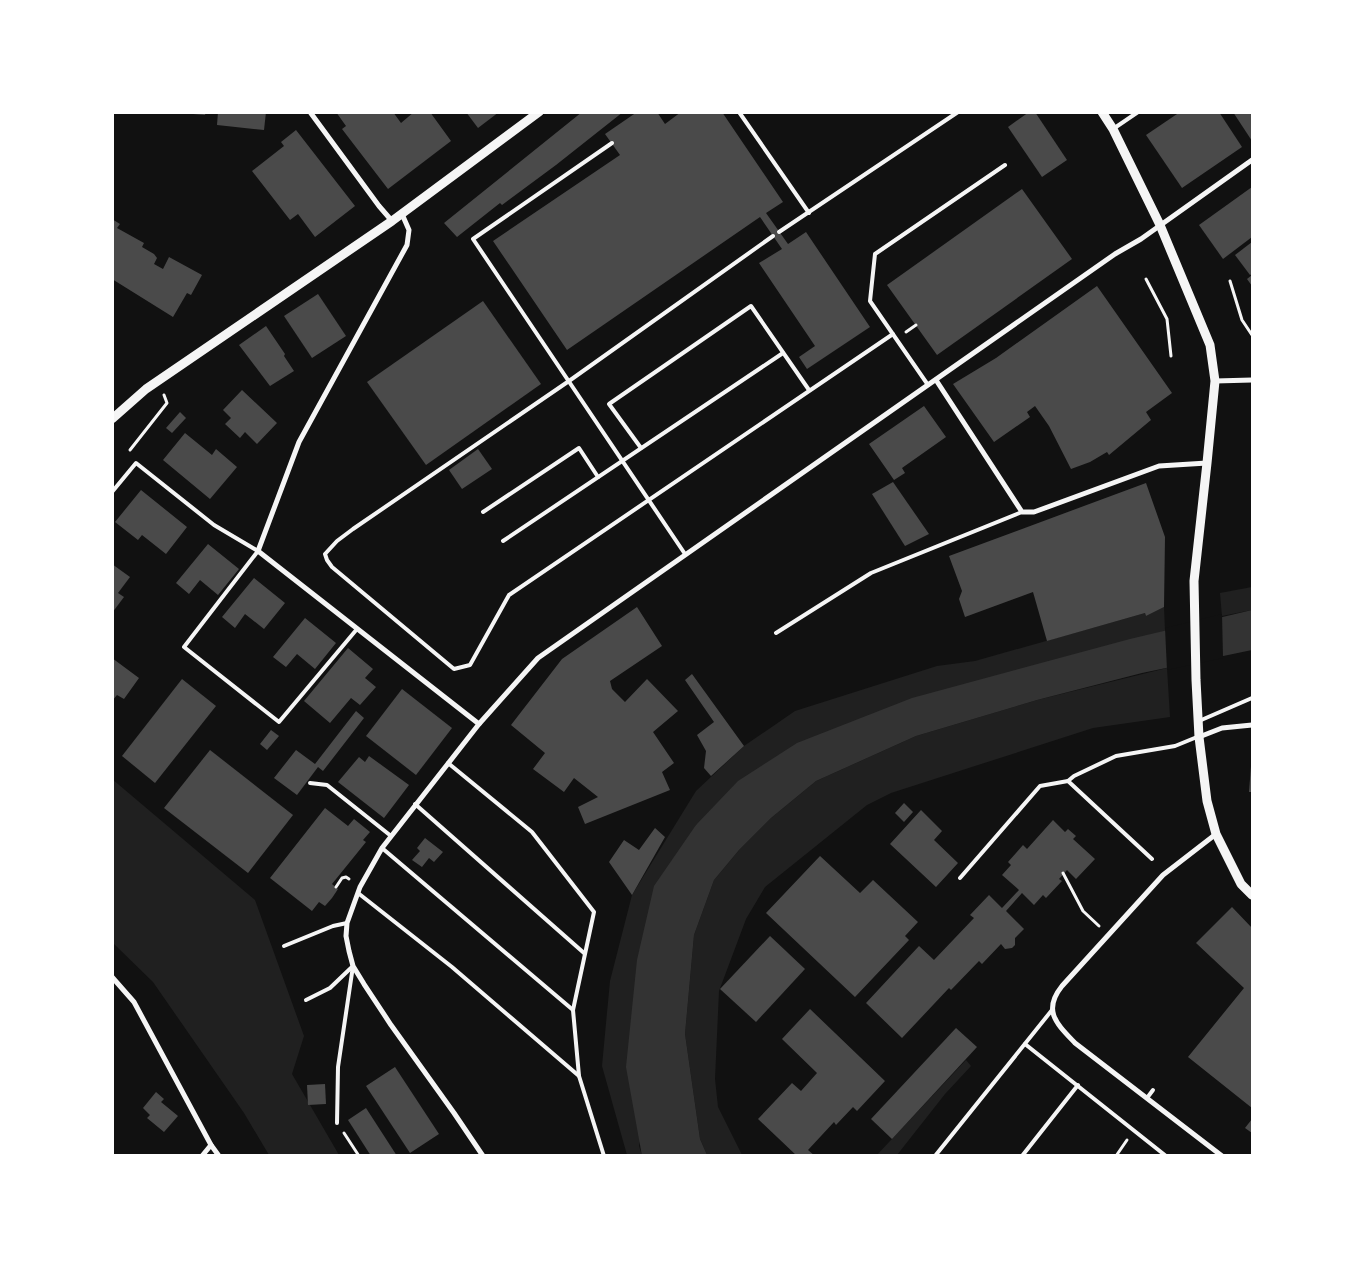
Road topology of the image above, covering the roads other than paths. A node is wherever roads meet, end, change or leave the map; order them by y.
1 (310, 112) edge
2 (539, 112) edge
3 (739, 112) edge
4 (958, 112) edge
5 (1102, 112) edge
6 (1138, 112) edge
7 (1113, 129) junction
8 (612, 143) dead end
9 (1252, 160) edge
10 (1005, 165) dead end
11 (809, 213) junction
12 (402, 214) junction
13 (392, 221) junction
14 (1160, 225) junction
15 (780, 232) dead end
16 (773, 236) dead end
17 (893, 334) junction
18 (783, 353) junction
19 (936, 380) junction
20 (1252, 380) edge
21 (569, 381) junction
22 (1214, 381) junction
23 (928, 385) junction
24 (809, 390) junction
25 (112, 418) edge
26 (641, 448) junction
27 (622, 461) junction
28 (1208, 463) junction
29 (598, 477) junction
30 (112, 492) edge
31 (649, 501) junction
32 (483, 512) dead end
33 (1022, 512) junction
34 (503, 541) dead end
35 (258, 551) junction
36 (685, 554) junction
37 (357, 629) junction
38 (776, 633) dead end
39 (1252, 698) edge
40 (1198, 718) junction
41 (479, 724) junction
42 (1252, 725) edge
43 (1199, 736) junction
44 (448, 763) junction
45 (1068, 781) junction
46 (310, 783) dead end
47 (416, 804) junction
48 (1216, 834) junction
49 (391, 836) junction
50 (382, 848) junction
51 (1152, 859) dead end
52 (960, 878) dead end
53 (358, 893) junction
54 (1252, 895) edge
55 (347, 923) junction
56 (284, 946) dead end
57 (584, 953) junction
58 (353, 966) junction
59 (112, 977) edge
60 (306, 1000) dead end
61 (573, 1010) junction
62 (1052, 1010) junction
63 (1025, 1044) junction
64 (579, 1076) junction
65 (1078, 1086) junction
66 (1153, 1090) dead end
67 (1147, 1098) junction
68 (338, 1123) road end
69 (211, 1145) junction
70 (202, 1156) edge
71 (219, 1156) edge
72 (483, 1156) edge
73 (604, 1156) edge
74 (935, 1156) edge
75 (1022, 1156) edge
76 (1166, 1156) edge
77 (1222, 1156) edge

1 - 13 street
2 - 12 street
3 - 11 lane
4 - 11 lane
5 - 7 street
6 - 7 lane
7 - 14 street
8 - 21 lane
9 - 14 street
10 - 17 lane
11 - 15 lane
12 - 13 street
12 - 35 street
13 - 25 street
14 - 19 street
14 - 22 street
16 - 21 lane
17 - 23 lane
17 - 24 lane
18 - 24 lane
18 - 26 lane
18 - 26 lane
19 - 23 street
19 - 33 street
20 - 22 street
21 - 27 lane
21 - 31 lane
22 - 28 street
23 - 36 street
24 - 31 lane
26 - 27 lane
27 - 29 lane
27 - 31 lane
28 - 33 street
28 - 40 street
29 - 32 lane
29 - 34 lane
30 - 35 lane
31 - 36 lane
33 - 38 lane
35 - 37 street
35 - 37 lane
36 - 41 street
37 - 41 street
39 - 40 lane
40 - 43 street
41 - 44 street
42 - 43 street
43 - 45 lane
43 - 48 street
44 - 47 street
44 - 57 lane
45 - 51 lane
45 - 52 lane
46 - 49 lane
47 - 49 street
47 - 57 lane
48 - 54 street
48 - 62 street
49 - 50 street
50 - 53 street
50 - 61 lane
53 - 55 street
53 - 64 lane
55 - 56 lane
55 - 58 street
57 - 61 lane
58 - 60 lane
58 - 68 lane
58 - 72 street
59 - 69 street
61 - 64 lane
62 - 63 lane
62 - 67 street
63 - 65 lane
63 - 74 lane
64 - 73 lane
65 - 75 lane
65 - 76 lane
66 - 67 lane
67 - 77 street
69 - 70 street
69 - 71 street

